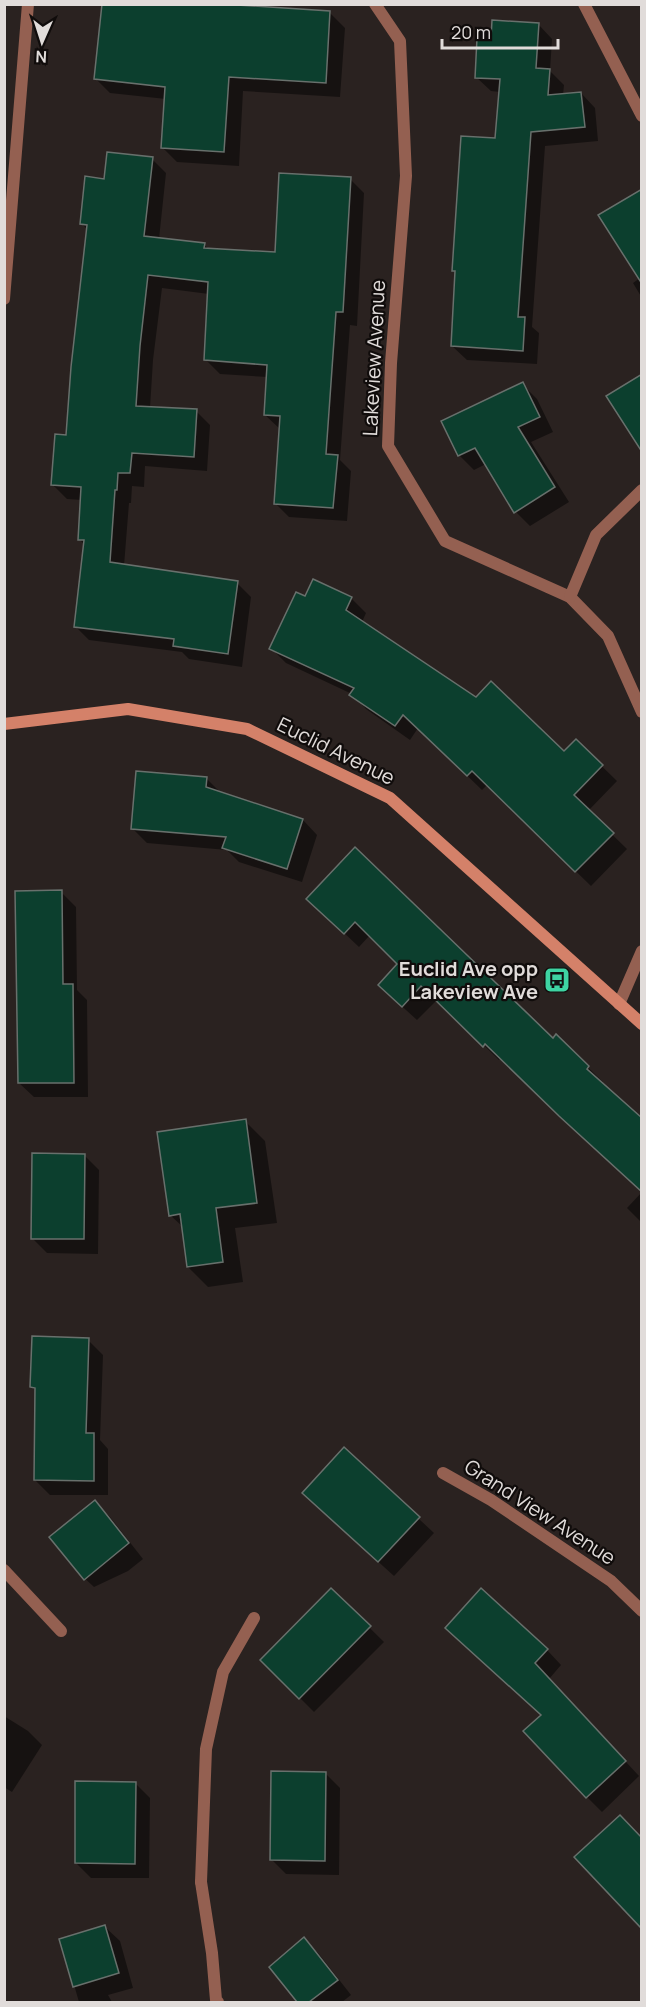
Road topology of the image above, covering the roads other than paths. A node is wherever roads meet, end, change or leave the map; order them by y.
1 (28, 4) edge
2 (375, 4) edge
3 (584, 4) edge
4 (642, 116) edge
5 (4, 299) edge
6 (642, 490) edge
7 (570, 597) junction
8 (642, 712) edge
9 (4, 724) edge
10 (642, 951) edge
11 (619, 1004) junction
12 (642, 1024) edge
13 (443, 1473) dead end
14 (4, 1570) edge
15 (642, 1611) edge
16 (254, 1618) dead end
17 (60, 1631) dead end
18 (218, 2002) edge

1 - 5 street
2 - 7 street, Lakeview Avenue
3 - 4 street
6 - 7 street
7 - 8 street, Lakeview Avenue
9 - 11 street, Euclid Avenue
10 - 11 street
11 - 12 street, Euclid Avenue
13 - 15 street, Grand View Avenue
14 - 17 street
16 - 18 street

